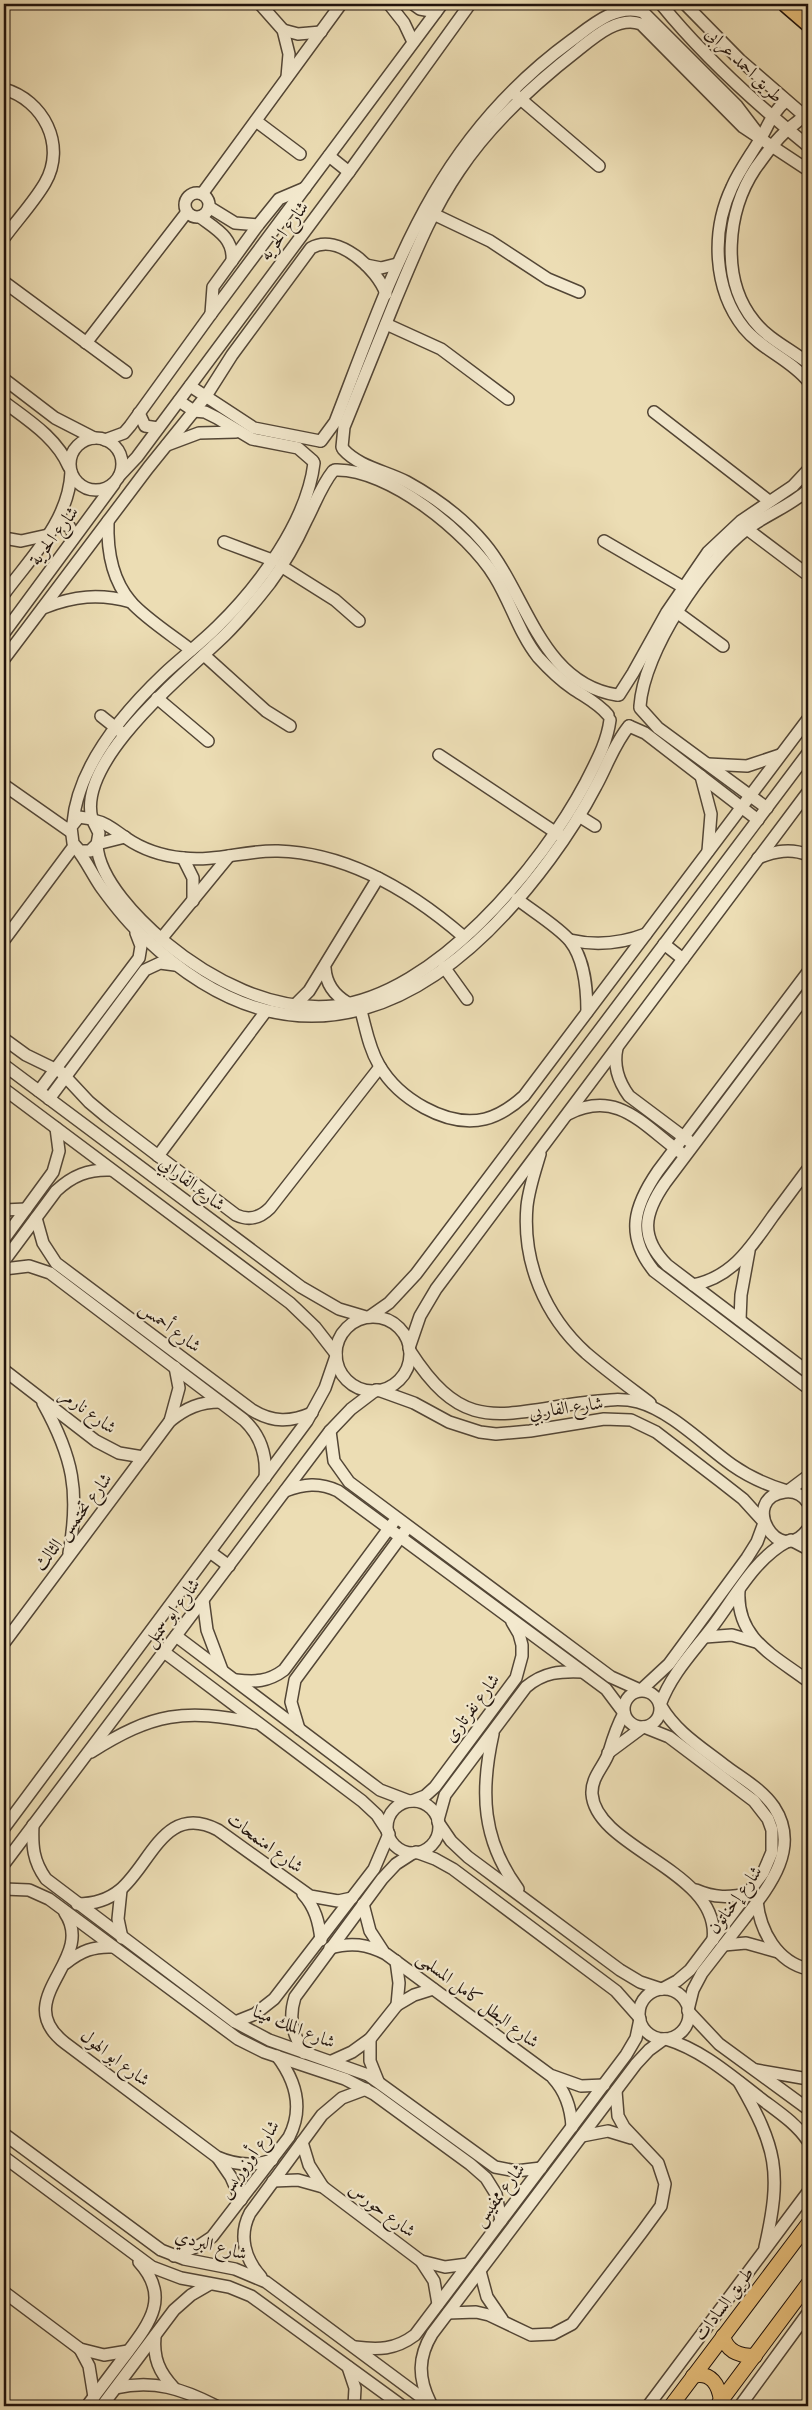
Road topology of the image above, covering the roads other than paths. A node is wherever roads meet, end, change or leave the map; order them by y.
1 (260, 4) edge
2 (341, 4) edge
3 (389, 4) edge
4 (413, 4) edge
5 (470, 4) edge
6 (661, 4) edge
7 (685, 4) edge
8 (786, 4) edge
9 (439, 8) edge
10 (808, 23) edge
11 (601, 27) junction
12 (283, 30) junction
13 (320, 32) junction
14 (414, 42) junction
15 (287, 78) junction
16 (4, 89) edge
17 (511, 91) junction
18 (521, 99) junction
19 (786, 100) junction
20 (771, 116) junction
21 (806, 117) edge
22 (256, 121) junction
23 (787, 129) junction
24 (761, 139) junction
25 (808, 146) edge
26 (772, 148) junction
27 (300, 154) dead end
28 (328, 156) junction
29 (599, 166) dead end
30 (808, 170) edge
31 (349, 172) junction
32 (305, 188) junction
33 (202, 194) junction
34 (209, 207) junction
35 (187, 212) junction
36 (428, 212) junction
37 (200, 217) junction
38 (235, 222) junction
39 (258, 225) junction
40 (225, 236) junction
41 (4, 238) edge
42 (232, 261) junction
43 (365, 264) junction
44 (397, 264) junction
45 (4, 282) edge
46 (736, 282) junction
47 (723, 286) junction
48 (579, 292) dead end
49 (386, 294) junction
50 (211, 314) junction
51 (386, 324) junction
52 (86, 343) junction
53 (806, 356) edge
54 (126, 372) dead end
55 (4, 379) edge
56 (808, 381) edge
57 (190, 386) junction
58 (206, 396) junction
59 (508, 399) dead end
60 (179, 401) junction
61 (4, 402) edge
62 (41, 407) junction
63 (194, 411) junction
64 (654, 412) dead end
65 (139, 413) junction
66 (30, 422) junction
67 (158, 428) junction
68 (237, 432) junction
69 (100, 439) junction
70 (320, 441) junction
71 (163, 448) junction
72 (343, 448) junction
73 (314, 462) junction
74 (70, 470) junction
75 (808, 470) edge
76 (334, 471) junction
77 (117, 479) junction
78 (808, 490) edge
79 (769, 501) junction
80 (444, 513) junction
81 (108, 521) junction
82 (747, 529) junction
83 (51, 531) junction
84 (4, 538) edge
85 (72, 540) junction
86 (604, 541) dead end
87 (224, 542) dead end
88 (278, 560) junction
89 (808, 575) edge
90 (4, 589) edge
91 (682, 595) junction
92 (131, 602) junction
93 (41, 609) junction
94 (519, 613) junction
95 (678, 613) junction
96 (359, 621) dead end
97 (4, 633) edge
98 (723, 646) dead end
99 (191, 650) junction
100 (204, 655) junction
101 (4, 659) edge
102 (618, 695) junction
103 (157, 698) junction
104 (640, 707) junction
105 (101, 716) dead end
106 (609, 717) junction
107 (808, 719) edge
108 (290, 726) dead end
109 (629, 726) junction
110 (121, 732) junction
111 (208, 741) dead end
112 (808, 753) edge
113 (439, 754) dead end
114 (782, 754) junction
115 (706, 764) junction
116 (700, 775) junction
117 (4, 785) edge
118 (808, 792) edge
119 (750, 795) junction
120 (741, 807) junction
121 (767, 808) junction
122 (579, 816) junction
123 (92, 819) junction
124 (758, 820) junction
125 (595, 826) dead end
126 (72, 827) junction
127 (560, 836) junction
128 (125, 837) junction
129 (97, 845) junction
130 (75, 847) junction
131 (707, 854) junction
132 (808, 855) edge
133 (229, 856) junction
134 (183, 858) junction
135 (758, 858) junction
136 (378, 878) junction
137 (517, 899) junction
138 (192, 901) junction
139 (132, 925) junction
140 (647, 933) junction
141 (464, 937) junction
142 (161, 939) junction
143 (4, 940) edge
144 (570, 940) junction
145 (664, 944) junction
146 (139, 958) junction
147 (683, 958) junction
148 (150, 966) junction
149 (179, 967) junction
150 (444, 967) junction
151 (325, 968) junction
152 (808, 972) edge
153 (213, 982) junction
154 (400, 989) junction
155 (808, 993) edge
156 (468, 999) dead end
157 (348, 1004) junction
158 (294, 1005) junction
159 (266, 1011) junction
160 (361, 1011) junction
161 (587, 1012) junction
162 (103, 1016) junction
163 (4, 1039) edge
164 (618, 1044) junction
165 (4, 1065) edge
166 (380, 1067) junction
167 (56, 1068) junction
168 (66, 1076) junction
169 (4, 1089) edge
170 (39, 1091) junction
171 (50, 1099) junction
172 (566, 1114) junction
173 (56, 1128) junction
174 (683, 1137) junction
175 (694, 1145) junction
176 (541, 1148) junction
177 (675, 1148) junction
178 (158, 1156) junction
179 (686, 1156) junction
180 (808, 1169) edge
181 (111, 1170) junction
182 (45, 1184) junction
183 (56, 1191) junction
184 (177, 1194) junction
185 (26, 1209) junction
186 (4, 1210) edge
187 (165, 1210) junction
188 (36, 1218) junction
189 (4, 1239) edge
190 (749, 1251) junction
191 (4, 1261) edge
192 (671, 1269) junction
193 (4, 1270) edge
194 (664, 1279) junction
195 (693, 1285) junction
196 (367, 1317) junction
197 (740, 1320) junction
198 (124, 1322) junction
199 (409, 1349) junction
200 (336, 1355) junction
201 (175, 1367) junction
202 (4, 1370) edge
203 (808, 1372) edge
204 (808, 1388) edge
205 (377, 1390) junction
206 (41, 1399) junction
207 (220, 1402) junction
208 (659, 1410) junction
209 (312, 1413) junction
210 (170, 1421) junction
211 (330, 1431) junction
212 (143, 1457) junction
213 (808, 1476) edge
214 (265, 1478) junction
215 (285, 1491) junction
216 (788, 1491) junction
217 (808, 1503) edge
218 (397, 1518) junction
219 (764, 1522) junction
220 (408, 1527) junction
221 (389, 1528) junction
222 (808, 1529) edge
223 (401, 1537) junction
224 (790, 1540) junction
225 (808, 1549) edge
226 (210, 1552) junction
227 (68, 1557) junction
228 (229, 1566) junction
229 (739, 1591) junction
230 (203, 1600) junction
231 (510, 1618) junction
232 (176, 1636) junction
233 (705, 1637) junction
234 (758, 1643) junction
235 (4, 1644) edge
236 (164, 1652) junction
237 (223, 1671) junction
238 (583, 1672) junction
239 (234, 1680) junction
240 (808, 1681) edge
241 (640, 1690) junction
242 (661, 1705) junction
243 (624, 1713) junction
244 (260, 1724) junction
245 (643, 1727) junction
246 (299, 1729) junction
247 (494, 1729) junction
248 (61, 1752) junction
249 (608, 1753) junction
250 (86, 1756) junction
251 (78, 1766) junction
252 (411, 1801) junction
253 (8, 1817) edge
254 (438, 1821) junction
255 (33, 1825) junction
256 (4, 1828) edge
257 (388, 1833) junction
258 (414, 1852) junction
259 (4, 1864) edge
260 (46, 1879) junction
261 (4, 1888) edge
262 (298, 1889) junction
263 (120, 1890) junction
264 (694, 1890) junction
265 (40, 1894) junction
266 (753, 1897) junction
267 (352, 1898) junction
268 (525, 1899) junction
269 (77, 1904) junction
270 (363, 1904) junction
271 (63, 1909) junction
272 (122, 1938) junction
273 (321, 1940) junction
274 (718, 1943) junction
275 (114, 1947) junction
276 (330, 1948) junction
277 (386, 1954) junction
278 (781, 1954) junction
279 (396, 1961) junction
280 (65, 1964) junction
281 (808, 1969) edge
282 (289, 1981) junction
283 (301, 1987) junction
284 (433, 1989) junction
285 (662, 1989) junction
286 (397, 2004) junction
287 (688, 2011) junction
288 (639, 2018) junction
289 (235, 2022) junction
290 (370, 2039) junction
291 (665, 2039) junction
292 (304, 2053) junction
293 (277, 2056) junction
294 (332, 2061) junction
295 (752, 2069) junction
296 (550, 2075) junction
297 (808, 2079) edge
298 (378, 2081) junction
299 (739, 2082) junction
300 (604, 2085) junction
301 (366, 2089) junction
302 (616, 2091) junction
303 (808, 2109) edge
304 (295, 2123) junction
305 (313, 2127) junction
306 (572, 2127) junction
307 (4, 2134) edge
308 (582, 2136) junction
309 (632, 2138) junction
310 (808, 2141) edge
311 (302, 2142) junction
312 (4, 2157) edge
313 (217, 2157) junction
314 (272, 2160) junction
315 (474, 2160) junction
316 (541, 2168) junction
317 (273, 2181) junction
318 (323, 2187) junction
319 (808, 2192) edge
320 (92, 2200) junction
321 (241, 2200) junction
322 (80, 2215) junction
323 (230, 2215) junction
324 (246, 2221) junction
325 (501, 2221) junction
326 (808, 2224) edge
327 (764, 2251) junction
328 (131, 2253) junction
329 (174, 2256) junction
330 (421, 2261) junction
331 (468, 2264) junction
332 (480, 2271) junction
333 (266, 2282) junction
334 (210, 2284) junction
335 (808, 2284) edge
336 (4, 2292) edge
337 (438, 2304) junction
338 (304, 2310) junction
339 (448, 2313) junction
340 (808, 2314) edge
341 (502, 2319) junction
342 (292, 2324) junction
343 (147, 2327) junction
344 (155, 2336) junction
345 (723, 2336) junction
346 (354, 2347) junction
347 (80, 2349) junction
348 (128, 2351) junction
349 (755, 2356) junction
350 (347, 2365) junction
351 (693, 2376) junction
352 (116, 2388) junction
353 (174, 2388) junction
354 (90, 2401) edge
355 (719, 2404) edge
356 (102, 2406) edge
357 (216, 2406) edge
358 (354, 2406) edge
359 (402, 2406) edge
360 (433, 2406) edge
361 (648, 2406) edge
362 (671, 2406) edge
363 (740, 2406) edge

1 - 12 street
2 - 13 street
3 - 14 street
4 - 9 street
5 - 31 street, شارع الحريه
6 - 20 street, طريق احمد عرابى
7 - 19 street, طريق احمد عرابى
8 - 10 highway
9 - 14 street, شارع الحريه
11 - 17 street
11 - 18 street
11 - 24 street
12 - 13 street
12 - 15 street
13 - 15 street
14 - 28 street, شارع الحريه
15 - 22 street
16 - 41 street
17 - 18 street
17 - 36 street
18 - 29 street
18 - 36 street
19 - 20 street
19 - 21 street, طريق احمد عرابى
20 - 23 street, طريق احمد عرابى
20 - 24 street
21 - 23 street
22 - 27 street
22 - 33 street
23 - 25 street, طريق احمد عرابى
23 - 26 street
24 - 26 street
24 - 47 street
26 - 30 street
26 - 46 street
28 - 31 street
28 - 32 street, شارع الحريه
31 - 57 street, شارع الحريه
32 - 39 street
32 - 50 street, شارع الحريه
33 - 34 street
33 - 35 street
34 - 37 street
34 - 38 street
35 - 37 street
35 - 52 street
36 - 44 street
36 - 48 street
36 - 51 street
37 - 40 street
38 - 39 street
38 - 40 street
39 - 42 street
40 - 42 street
42 - 50 street
43 - 44 street
43 - 49 street
43 - 58 street
44 - 49 street
45 - 52 street
46 - 47 street
46 - 53 street
47 - 56 street
49 - 70 street
50 - 65 street, شارع الحريه
51 - 59 street
51 - 72 street
52 - 54 street
55 - 62 street
57 - 58 street
57 - 60 street, شارع الحريه
58 - 63 street
58 - 70 street
60 - 63 street
60 - 67 street, شارع الحريه
61 - 66 street
62 - 66 street
62 - 69 street
63 - 68 street
63 - 71 street
64 - 79 street
65 - 67 street
65 - 69 street, شارع الحريه
66 - 74 street
67 - 77 street, شارع الحريه
68 - 71 street
68 - 73 street
69 - 74 street
69 - 77 street
70 - 72 street
70 - 73 street
71 - 81 street
72 - 76 street
72 - 80 street
73 - 76 street
73 - 88 street
74 - 77 street
74 - 83 street, شارع الحرية
75 - 79 street
76 - 80 street
76 - 88 street
77 - 85 street, شارع الحرية
78 - 82 street
79 - 91 street
80 - 94 street
81 - 92 street
81 - 93 street
82 - 89 street
82 - 91 street
83 - 84 street
83 - 85 street
83 - 90 street, شارع الحرية
85 - 97 street, شارع الحرية
86 - 91 street
87 - 88 street
88 - 96 street
88 - 99 street
88 - 100 street
91 - 95 street
91 - 102 street
92 - 93 street
92 - 99 street
93 - 101 street
94 - 102 street
94 - 106 street
95 - 98 street
95 - 104 street
99 - 110 street
100 - 103 street
100 - 108 street
102 - 104 street
102 - 106 street
103 - 110 street
103 - 111 street
104 - 109 street
104 - 115 street
105 - 110 street
106 - 109 street
106 - 127 street
107 - 114 street
109 - 116 street
109 - 122 street
110 - 123 street
110 - 126 street
112 - 121 street
113 - 127 street
114 - 115 street
114 - 119 street
115 - 119 street
116 - 120 street
116 - 131 street
117 - 126 street
118 - 135 street
119 - 120 street
119 - 121 street
120 - 124 street
120 - 131 street
121 - 124 street
122 - 125 street
122 - 127 street
123 - 126 street
123 - 128 street
123 - 129 street
124 - 145 street
126 - 130 street
127 - 137 street
127 - 141 street
128 - 129 street
128 - 134 street
129 - 130 street
129 - 142 street
130 - 139 street
130 - 143 street
131 - 140 street
132 - 135 street
133 - 134 street
133 - 136 street
133 - 138 street
134 - 138 street
135 - 147 street
136 - 141 street
136 - 151 street
137 - 144 street
137 - 150 street
138 - 142 street
139 - 146 street
139 - 149 street
140 - 144 street
140 - 161 street
141 - 154 street
142 - 153 street
144 - 161 street
145 - 147 street
145 - 196 street
146 - 148 street
146 - 162 street
147 - 164 street
148 - 149 street
148 - 162 street
149 - 153 street
150 - 154 street
150 - 156 street
151 - 157 street
151 - 158 street
152 - 174 street
153 - 158 street
153 - 159 street
154 - 157 street
154 - 160 street
155 - 175 street
157 - 158 street
159 - 160 street
159 - 178 street
160 - 166 street
161 - 166 street
162 - 167 street
162 - 168 street
163 - 167 street
164 - 172 street
164 - 174 street
165 - 170 street, شارع الفارابي
166 - 178 street
167 - 168 street
167 - 170 street
168 - 171 street
168 - 178 street
169 - 173 street, شارع الفارابي
170 - 171 street, شارع الفارابي
171 - 184 street, شارع الفارابي
172 - 176 street
172 - 177 street
173 - 181 street, شارع الفارابي
173 - 182 street
174 - 175 street
174 - 177 street
175 - 179 street
176 - 199 street
176 - 208 street
177 - 179 street
177 - 194 street
179 - 192 street
180 - 190 street
181 - 183 street
181 - 187 street, شارع الفارابي
182 - 183 street
182 - 185 street
183 - 188 street
184 - 187 street
184 - 196 street, شارع الفارابي
185 - 186 street
185 - 189 street
187 - 200 street, شارع الفارابي
188 - 191 street
188 - 198 street, شارع أحمس
190 - 195 street
190 - 197 street
192 - 194 street
192 - 195 street
193 - 198 street, شارع أحمس
194 - 204 street
195 - 197 street
196 - 199 street
196 - 200 street
197 - 203 street
198 - 201 street, شارع أحمس
198 - 209 street, شارع أحمس
199 - 205 street
199 - 208 street, شارع الفاربي
200 - 205 street
200 - 209 street, شارع ابو سمبل
201 - 207 street, شارع أحمس
201 - 210 street, شارع تحتمس الثالث
202 - 206 street, شارع نارمر
205 - 211 street, شارع ابو سمبل
205 - 219 street, شارع الفاربي
206 - 212 street, شارع نارمر
206 - 227 street, شارع نارمر
207 - 210 street, شارع تحتمس الثالث
207 - 214 street, شارع أحمس
208 - 216 street, شارع الفاربي
209 - 214 street, شارع ابو سمبل
210 - 212 street, شارع تحتمس الثالث
211 - 215 street, شارع ابو سمبل
211 - 218 street
212 - 227 street, شارع تحتمس الثالث
213 - 216 street
214 - 226 street, شارع ابو سمبل
215 - 221 street
215 - 228 street, شارع ابو سمبل
216 - 217 street, شارع الفاربي
216 - 219 street
218 - 220 street
218 - 221 street
219 - 224 street, شارع الفاربي
219 - 241 street
220 - 223 street
220 - 241 street
221 - 223 street
221 - 239 street
222 - 224 street
223 - 231 street
223 - 246 street
224 - 225 street, شارع الفاربي
224 - 229 street
226 - 228 street
226 - 248 street, شارع ابو سمبل
227 - 235 street, شارع تحتمس الثالث
228 - 230 street, شارع ابو سمبل
229 - 233 street
229 - 234 street
230 - 232 street, شارع ابو سمبل
230 - 237 street
231 - 238 street
231 - 252 street, شارع نفرتارى
232 - 236 street, شارع ابو سمبل
232 - 237 street
233 - 234 street
233 - 242 street
234 - 240 street
236 - 244 street
236 - 250 street, شارع ابو سمبل
237 - 239 street
238 - 243 street
238 - 247 street, شارع نفرتارى
239 - 246 street
241 - 242 street
241 - 243 street
242 - 245 street
242 - 266 street, شارع إخناتون
243 - 245 street
243 - 249 street
244 - 250 street
244 - 257 street
245 - 249 street
245 - 266 street, شارع إخناتون
246 - 252 street
247 - 254 street, شارع نفرتارى
247 - 268 street
248 - 251 street
248 - 253 street, شارع ابو سمبل
249 - 264 street
250 - 251 street, شارع ابو سمبل
251 - 255 street, شارع ابو سمبل
252 - 254 street
252 - 257 street
253 - 256 street, شارع ابو سمبل
254 - 258 street
254 - 268 street
255 - 259 street, شارع ابو سمبل
255 - 260 street, شارع الملك مينا
257 - 258 street
257 - 267 street
258 - 270 street
258 - 288 street
260 - 265 street
260 - 269 street, شارع الملك مينا
261 - 265 street, شارع الملك مينا
262 - 263 street, شارع امنمحات
262 - 267 street, شارع امنمحات
262 - 273 street, شارع امنمحات
263 - 269 street, شارع امنمحات
263 - 272 street
264 - 266 street
264 - 274 street
265 - 271 street, شارع الملك مينا
266 - 274 street, شارع إخناتون
266 - 278 street
267 - 273 street
268 - 285 street
269 - 272 street, شارع الملك مينا
270 - 276 street
270 - 277 street, شارع البطل كامل المسلمى
271 - 275 street, شارع الملك مينا
271 - 280 street, شارع ابو الهول
272 - 289 street, شارع الملك مينا
273 - 282 street
274 - 278 street
274 - 285 street, شارع إخناتون
274 - 287 street, شارع إخناتون
275 - 280 street, شارع ابو الهول
275 - 293 street, شارع الملك مينا
276 - 277 street, شارع البطل كامل المسلمى
276 - 283 street
277 - 279 street, شارع البطل كامل المسلمى
278 - 281 street
279 - 284 street, شارع البطل كامل المسلمى
279 - 286 street
280 - 313 street, شارع ابو الهول
282 - 283 street
282 - 289 street
283 - 292 street
284 - 286 street
284 - 296 street, شارع البطل كامل المسلمى
285 - 287 street
285 - 288 street
286 - 290 street
287 - 291 street
287 - 295 street
288 - 291 street
288 - 300 street, شارع ممفيس
289 - 292 street, شارع الملك مينا
290 - 294 street
290 - 298 street
291 - 299 street
291 - 302 street, شارع ممفيس
292 - 294 street, شارع الملك مينا
293 - 301 street, شارع الملك مينا
293 - 304 street, شارع أوزوريس
294 - 298 street, شارع الملك مينا
295 - 297 street
295 - 303 street
296 - 300 street, شارع البطل كامل المسلمى
296 - 306 street, شارع البطل كامل المسلمى
298 - 315 street, شارع الملك مينا
299 - 310 street
299 - 327 street
300 - 306 street, شارع ممفيس
301 - 305 street, شارع أوزوريس
301 - 315 street, شارع الملك مينا
302 - 308 street, شارع ممفيس
302 - 309 street
304 - 305 street
304 - 314 street, شارع أوزوريس
305 - 311 street, شارع أوزوريس
306 - 316 street, شارع ممفيس
307 - 320 street, شارع البردي
308 - 309 street
308 - 332 street, شارع ممفيس
309 - 341 street
311 - 317 street, شارع أوزوريس
311 - 318 street, شارع حورس
312 - 322 street, شارع البردي
313 - 314 street, شارع ابو الهول
313 - 321 street, شارع ابو الهول
314 - 321 street, شارع أوزوريس
315 - 316 street, شارع الملك مينا
315 - 325 street, شارع الملك مينا
316 - 325 street, شارع ممفيس
317 - 318 street, شارع حورس
317 - 324 street, شارع أوزوريس
318 - 330 street, شارع حورس
319 - 327 street
320 - 322 street
320 - 329 street, شارع البردي
321 - 323 street, شارع أوزوريس
322 - 328 street, شارع البردي
323 - 324 street
323 - 329 street, شارع أوزوريس
324 - 333 street, شارع أوزوريس
325 - 331 street, شارع ممفيس
326 - 345 main road, طريق السادات
327 - 361 street
328 - 334 street, شارع البردي
328 - 343 street
329 - 333 street, شارع البردي
330 - 331 street, شارع حورس
330 - 337 street, شارع حورس
331 - 337 street, شارع ممفيس
332 - 339 street, شارع ممفيس
332 - 341 street
333 - 338 street, شارع البردي
334 - 342 street, شارع البردي
334 - 344 street
335 - 349 main road
336 - 347 street
337 - 346 street, شارع ممفيس
338 - 342 street
338 - 346 street, شارع البردي
339 - 341 street
339 - 360 street, شارع ممفيس
340 - 363 street
342 - 350 street, شارع البردي
343 - 344 street
343 - 348 street
344 - 352 street
344 - 353 street
345 - 349 main road
345 - 351 main road, طريق السادات
346 - 360 street, شارع البردي
347 - 348 street
347 - 354 street
348 - 354 street
349 - 355 main road
350 - 358 street
350 - 359 street, شارع البردي
351 - 355 main road
351 - 362 main road, طريق السادات
352 - 353 street
352 - 356 street
353 - 357 street

